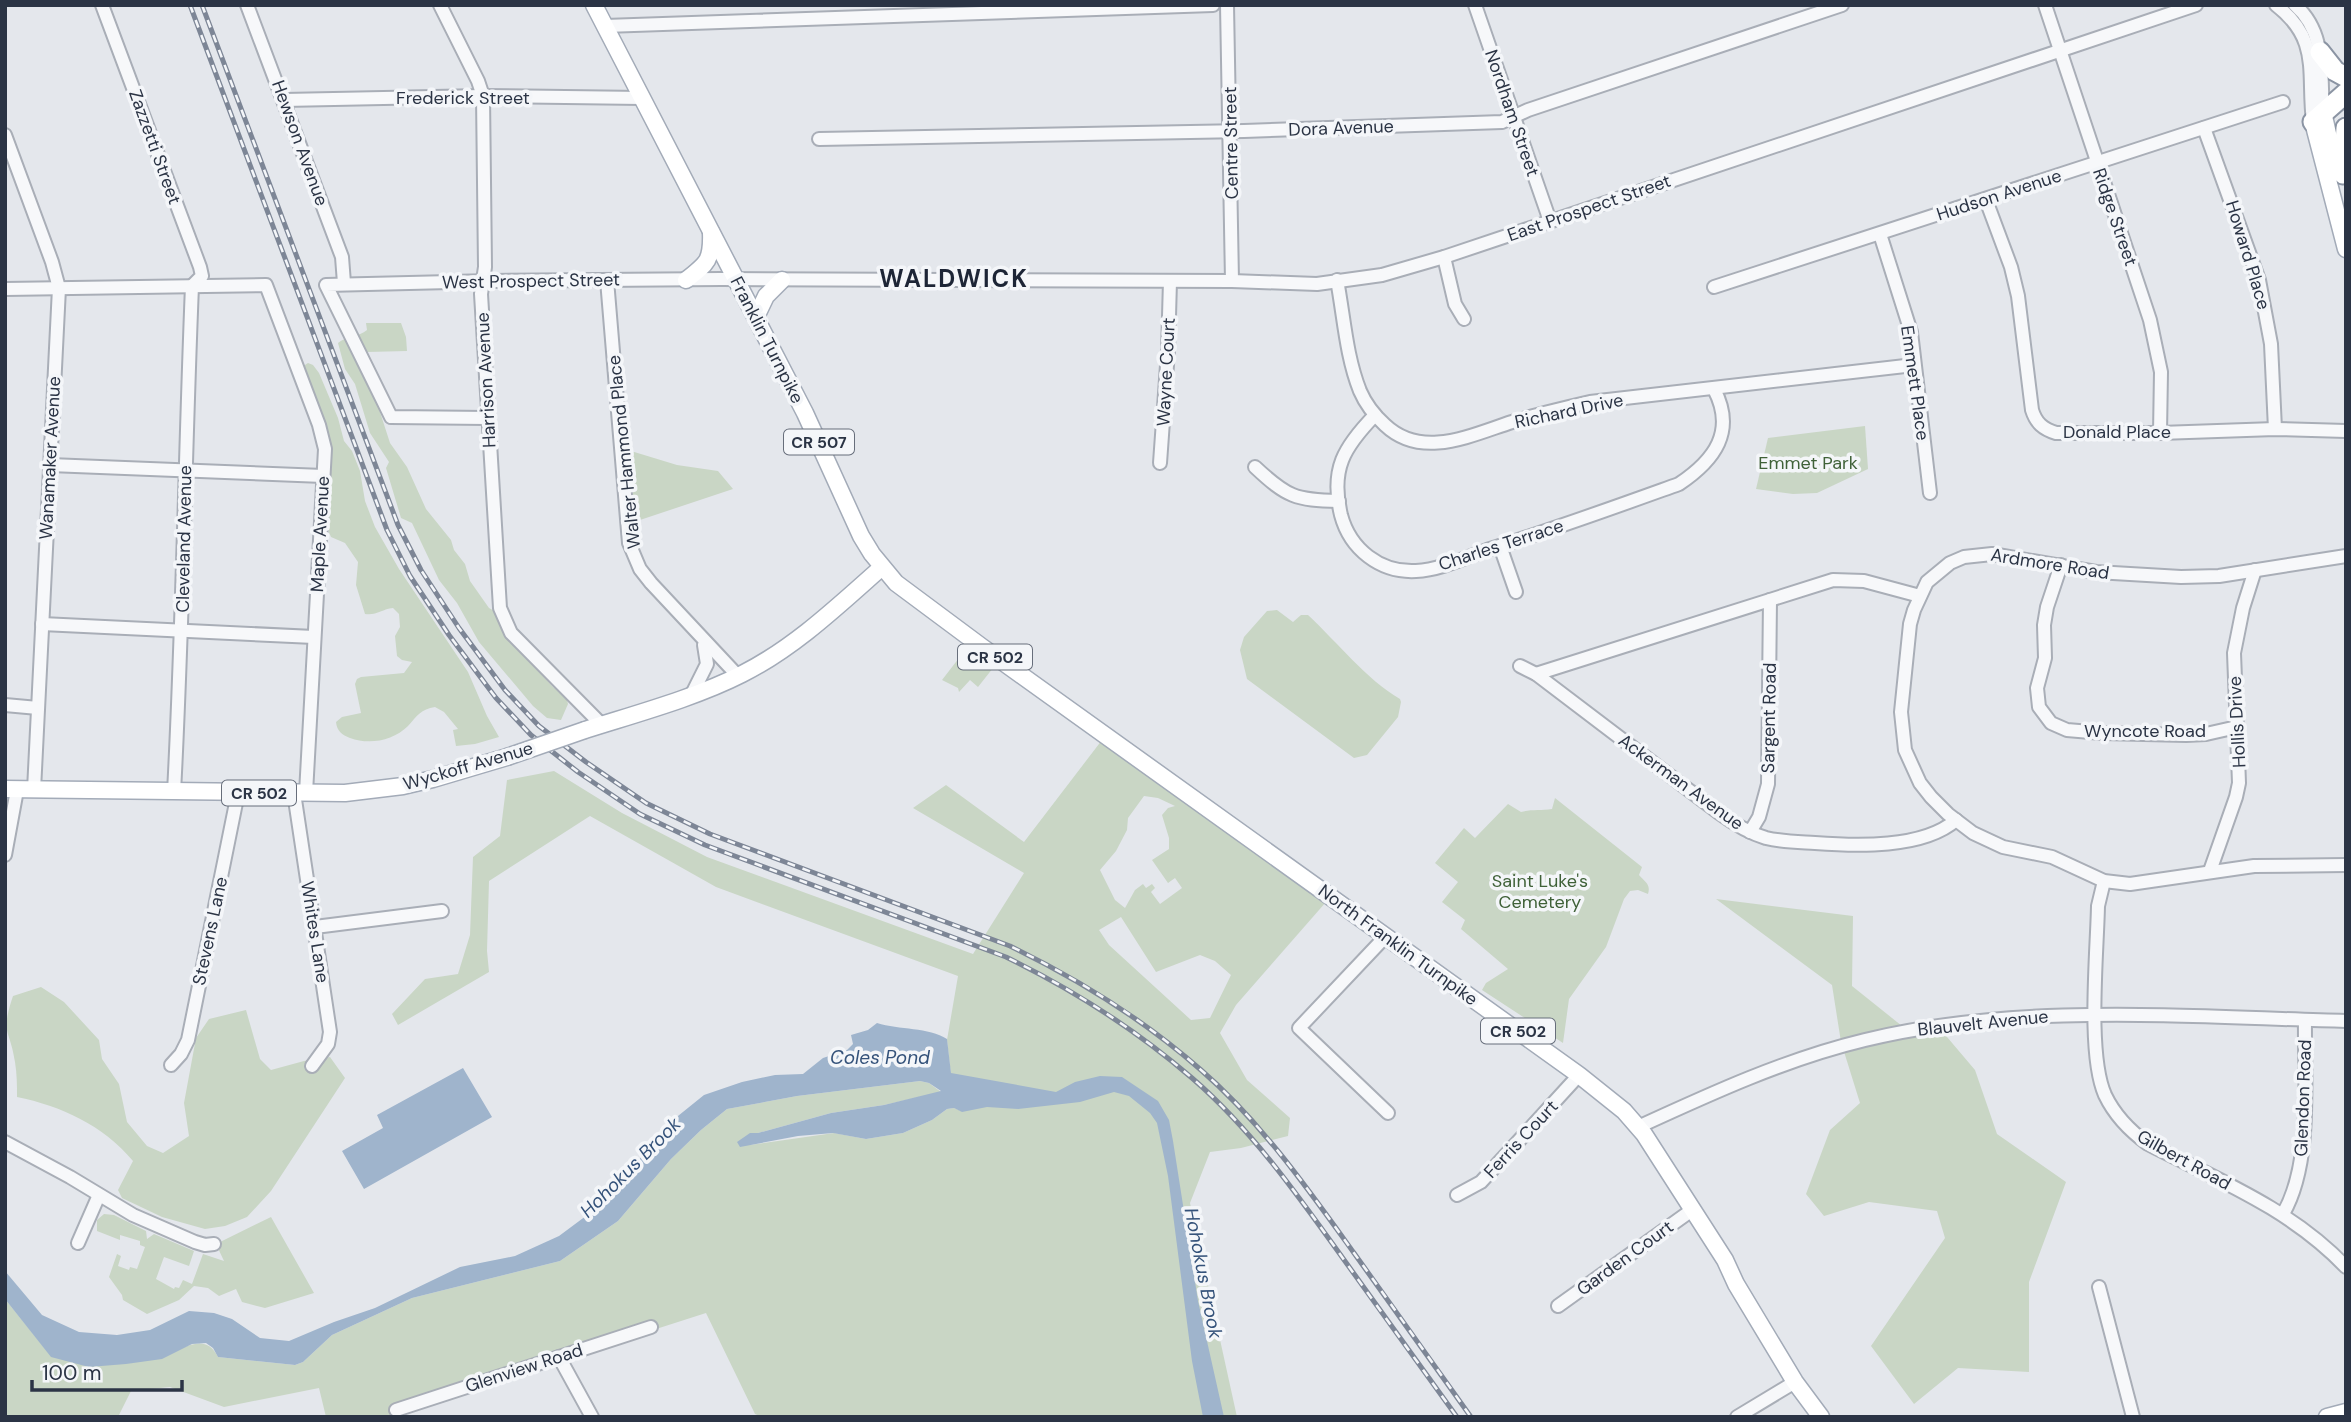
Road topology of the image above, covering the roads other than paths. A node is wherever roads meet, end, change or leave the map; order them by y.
1 (102, 5) edge
2 (247, 5) edge
3 (440, 5) edge
4 (594, 5) edge
5 (1213, 5) edge
6 (1227, 5) edge
7 (1475, 5) edge
8 (1842, 5) edge
9 (2045, 5) edge
10 (2196, 5) edge
11 (2276, 5) edge
12 (2295, 5) edge
13 (846, 11) edge
14 (605, 26) junction
15 (2059, 51) junction
16 (2320, 52) junction
17 (2346, 77) edge
18 (2346, 93) edge
19 (483, 96) junction
20 (642, 99) junction
21 (284, 100) junction
22 (2283, 102) dead end
23 (1514, 117) junction
24 (2318, 117) junction
25 (2204, 128) junction
26 (2346, 128) edge
27 (1231, 131) junction
28 (5, 135) edge
29 (819, 139) dead end
30 (2323, 161) junction
31 (2096, 163) junction
32 (2344, 177) edge
33 (1986, 200) junction
34 (2346, 208) edge
35 (1550, 221) junction
36 (711, 230) junction
37 (1880, 234) junction
38 (2346, 249) edge
39 (1444, 257) junction
40 (687, 279) junction
41 (737, 279) junction
42 (607, 280) junction
43 (782, 280) junction
44 (482, 281) junction
45 (1170, 281) junction
46 (1232, 281) junction
47 (1337, 281) junction
48 (344, 283) junction
49 (192, 286) junction
50 (1714, 287) dead end
51 (59, 288) junction
52 (5, 289) edge
53 (756, 317) junction
54 (1464, 319) dead end
55 (1914, 365) junction
56 (1714, 389) junction
57 (1375, 415) junction
58 (487, 418) junction
59 (2274, 429) junction
60 (2346, 431) edge
61 (2160, 433) junction
62 (1160, 463) dead end
63 (50, 465) junction
64 (1255, 467) dead end
65 (184, 470) junction
66 (323, 477) junction
67 (1930, 493) dead end
68 (1339, 501) junction
69 (1500, 546) junction
70 (2346, 556) edge
71 (2061, 565) junction
72 (882, 567) junction
73 (2255, 570) junction
74 (1516, 592) dead end
75 (1920, 596) junction
76 (1770, 600) junction
77 (42, 624) junction
78 (183, 631) junction
79 (314, 637) junction
80 (703, 641) junction
81 (1520, 666) dead end
82 (1536, 674) junction
83 (738, 676) junction
84 (692, 694) junction
85 (5, 705) edge
86 (38, 708) junction
87 (602, 725) junction
88 (2237, 727) junction
89 (1113, 741) joint
90 (11, 790) edge
91 (34, 790) junction
92 (174, 792) junction
93 (238, 793) junction
94 (300, 793) junction
95 (1955, 820) junction
96 (1750, 832) junction
97 (5, 855) edge
98 (2346, 865) edge
99 (2210, 872) junction
100 (2104, 881) junction
101 (442, 911) dead end
102 (315, 927) junction
103 (1386, 936) junction
104 (2096, 1016) junction
105 (2305, 1020) junction
106 (2346, 1021) edge
107 (171, 1065) dead end
108 (312, 1066) dead end
109 (1580, 1075) junction
110 (1388, 1113) dead end
111 (1639, 1128) junction
112 (5, 1142) edge
113 (99, 1195) junction
114 (1457, 1195) dead end
115 (1692, 1210) junction
116 (2283, 1214) junction
117 (78, 1244) dead end
118 (215, 1244) dead end
119 (2346, 1267) edge
120 (2099, 1287) dead end
121 (1558, 1306) dead end
122 (651, 1327) dead end
123 (559, 1357) junction
124 (1796, 1382) junction
125 (396, 1410) dead end
126 (2346, 1412) edge
127 (592, 1417) edge
128 (1737, 1417) edge
129 (1821, 1417) edge
130 (2133, 1417) edge
131 (2327, 1417) edge

1 - 49 street, Zazzetti Street
2 - 21 street, Hewson Avenue
3 - 19 street, Harrison Avenue
4 - 14 main road, Franklin Turnpike / CR 507
5 - 13 street
6 - 27 street, Centre Street
7 - 23 street, Nordham Street
8 - 23 street, Dora Avenue
9 - 15 street, Ridge Street
10 - 15 street, East Prospect Street
11 - 24 street
12 - 16 street
13 - 14 street
14 - 20 main road, Franklin Turnpike / CR 507
15 - 31 street, Ridge Street
15 - 35 street, East Prospect Street
16 - 17 highway
16 - 24 street
18 - 24 highway
19 - 20 street, Frederick Street
19 - 21 street, Frederick Street
19 - 44 street, Harrison Avenue
20 - 36 main road, Franklin Turnpike / CR 507
21 - 48 street, Hewson Avenue
22 - 25 street, Hudson Avenue
23 - 27 street, Dora Avenue
23 - 35 street, Nordham Street
24 - 30 main road
24 - 32 main road
25 - 31 street, Hudson Avenue
25 - 59 street, Howard Place
26 - 32 highway
27 - 29 street, Dora Avenue
27 - 46 street, Centre Street
28 - 51 street, Wanamaker Avenue
30 - 34 main road
30 - 38 main road
31 - 33 street, Hudson Avenue
31 - 61 street, Ridge Street
33 - 37 street, Hudson Avenue
33 - 61 street, Donald Place
35 - 39 street, East Prospect Street
36 - 40 main road
36 - 41 main road, Franklin Turnpike / CR 507
37 - 50 street, Hudson Avenue
37 - 55 street, Emmett Place
39 - 47 street, East Prospect Street
39 - 54 street
40 - 41 street, West Prospect Street
40 - 42 street, West Prospect Street
41 - 43 street, West Prospect Street
41 - 53 main road, Franklin Turnpike / CR 507
42 - 44 street, West Prospect Street
42 - 80 street, Walter Hammond Place
43 - 45 street, East Prospect Street
43 - 53 main road
44 - 48 street, West Prospect Street
44 - 58 street, Harrison Avenue
45 - 46 street, East Prospect Street
45 - 62 street, Wayne Court
46 - 47 street, East Prospect Street
47 - 57 street, Richard Drive
48 - 58 street, West Prospect Street
49 - 51 street
49 - 65 street, Cleveland Avenue
49 - 66 street, Maple Avenue
51 - 52 street
51 - 63 street, Wanamaker Avenue
53 - 72 main road, Franklin Turnpike / CR 507
55 - 56 street, Richard Drive
55 - 67 street, Emmett Place
56 - 57 street, Richard Drive
56 - 69 street, Charles Terrace
57 - 68 street, Charles Terrace
58 - 87 street, Harrison Avenue
59 - 60 street, Donald Place
59 - 61 street, Donald Place
63 - 65 street
63 - 77 street, Wanamaker Avenue
64 - 68 street
65 - 66 street
65 - 78 street, Cleveland Avenue
66 - 79 street, Maple Avenue
68 - 69 street, Charles Terrace
69 - 74 street
70 - 73 street, Ardmore Road
71 - 73 street, Ardmore Road
71 - 75 street, Ardmore Road
71 - 88 street, Wyncote Road
72 - 83 main road, Wyckoff Avenue / CR 502
72 - 89 main road, Franklin Turnpike / CR 502
73 - 88 street, Hollis Drive
75 - 76 street
75 - 95 street
76 - 82 street
76 - 96 street, Sargent Road
77 - 78 street
77 - 86 street, Wanamaker Avenue
78 - 79 street
78 - 92 street, Cleveland Avenue
79 - 94 street, Maple Avenue
80 - 83 street, Walter Hammond Place
80 - 84 street
81 - 82 street, Ackerman Avenue
82 - 96 street, Ackerman Avenue
83 - 84 main road, Wyckoff Avenue / CR 502
84 - 87 main road, Wyckoff Avenue / CR 502
85 - 86 street
86 - 91 street, Wanamaker Avenue
87 - 94 main road, Wyckoff Avenue / CR 502, bridge
88 - 99 street, Hollis Drive
89 - 103 main road, North Franklin Turnpike / CR 502
90 - 91 main road, Wyckoff Avenue / CR 502
90 - 97 street
91 - 92 main road, Wyckoff Avenue / CR 502
92 - 93 main road, Wyckoff Avenue / CR 502
93 - 94 main road, Wyckoff Avenue / CR 502
93 - 107 street, Stevens Lane
94 - 102 street, Whites Lane
95 - 96 street, Ackerman Avenue
95 - 100 street
98 - 99 street
99 - 100 street
100 - 104 street, Gilbert Road
101 - 102 street
102 - 108 street, Whites Lane
103 - 109 main road, North Franklin Turnpike / CR 502
103 - 110 street
104 - 105 street, Blauvelt Avenue
104 - 111 street, Blauvelt Avenue
104 - 116 street, Gilbert Road
105 - 106 street, Blauvelt Avenue
105 - 116 street, Glendon Road
109 - 111 main road, North Franklin Turnpike / CR 502
109 - 114 street, Ferris Court
111 - 115 main road, North Franklin Turnpike / CR 502
112 - 113 street
113 - 117 street
113 - 118 street
115 - 121 street, Garden Court
115 - 124 main road, North Franklin Turnpike / CR 502
116 - 119 street, Gilbert Road
120 - 130 street
122 - 123 street, Glenview Road
123 - 125 street, Glenview Road
123 - 127 street
124 - 128 street
124 - 129 main road, North Franklin Turnpike / CR 502
126 - 131 main road

